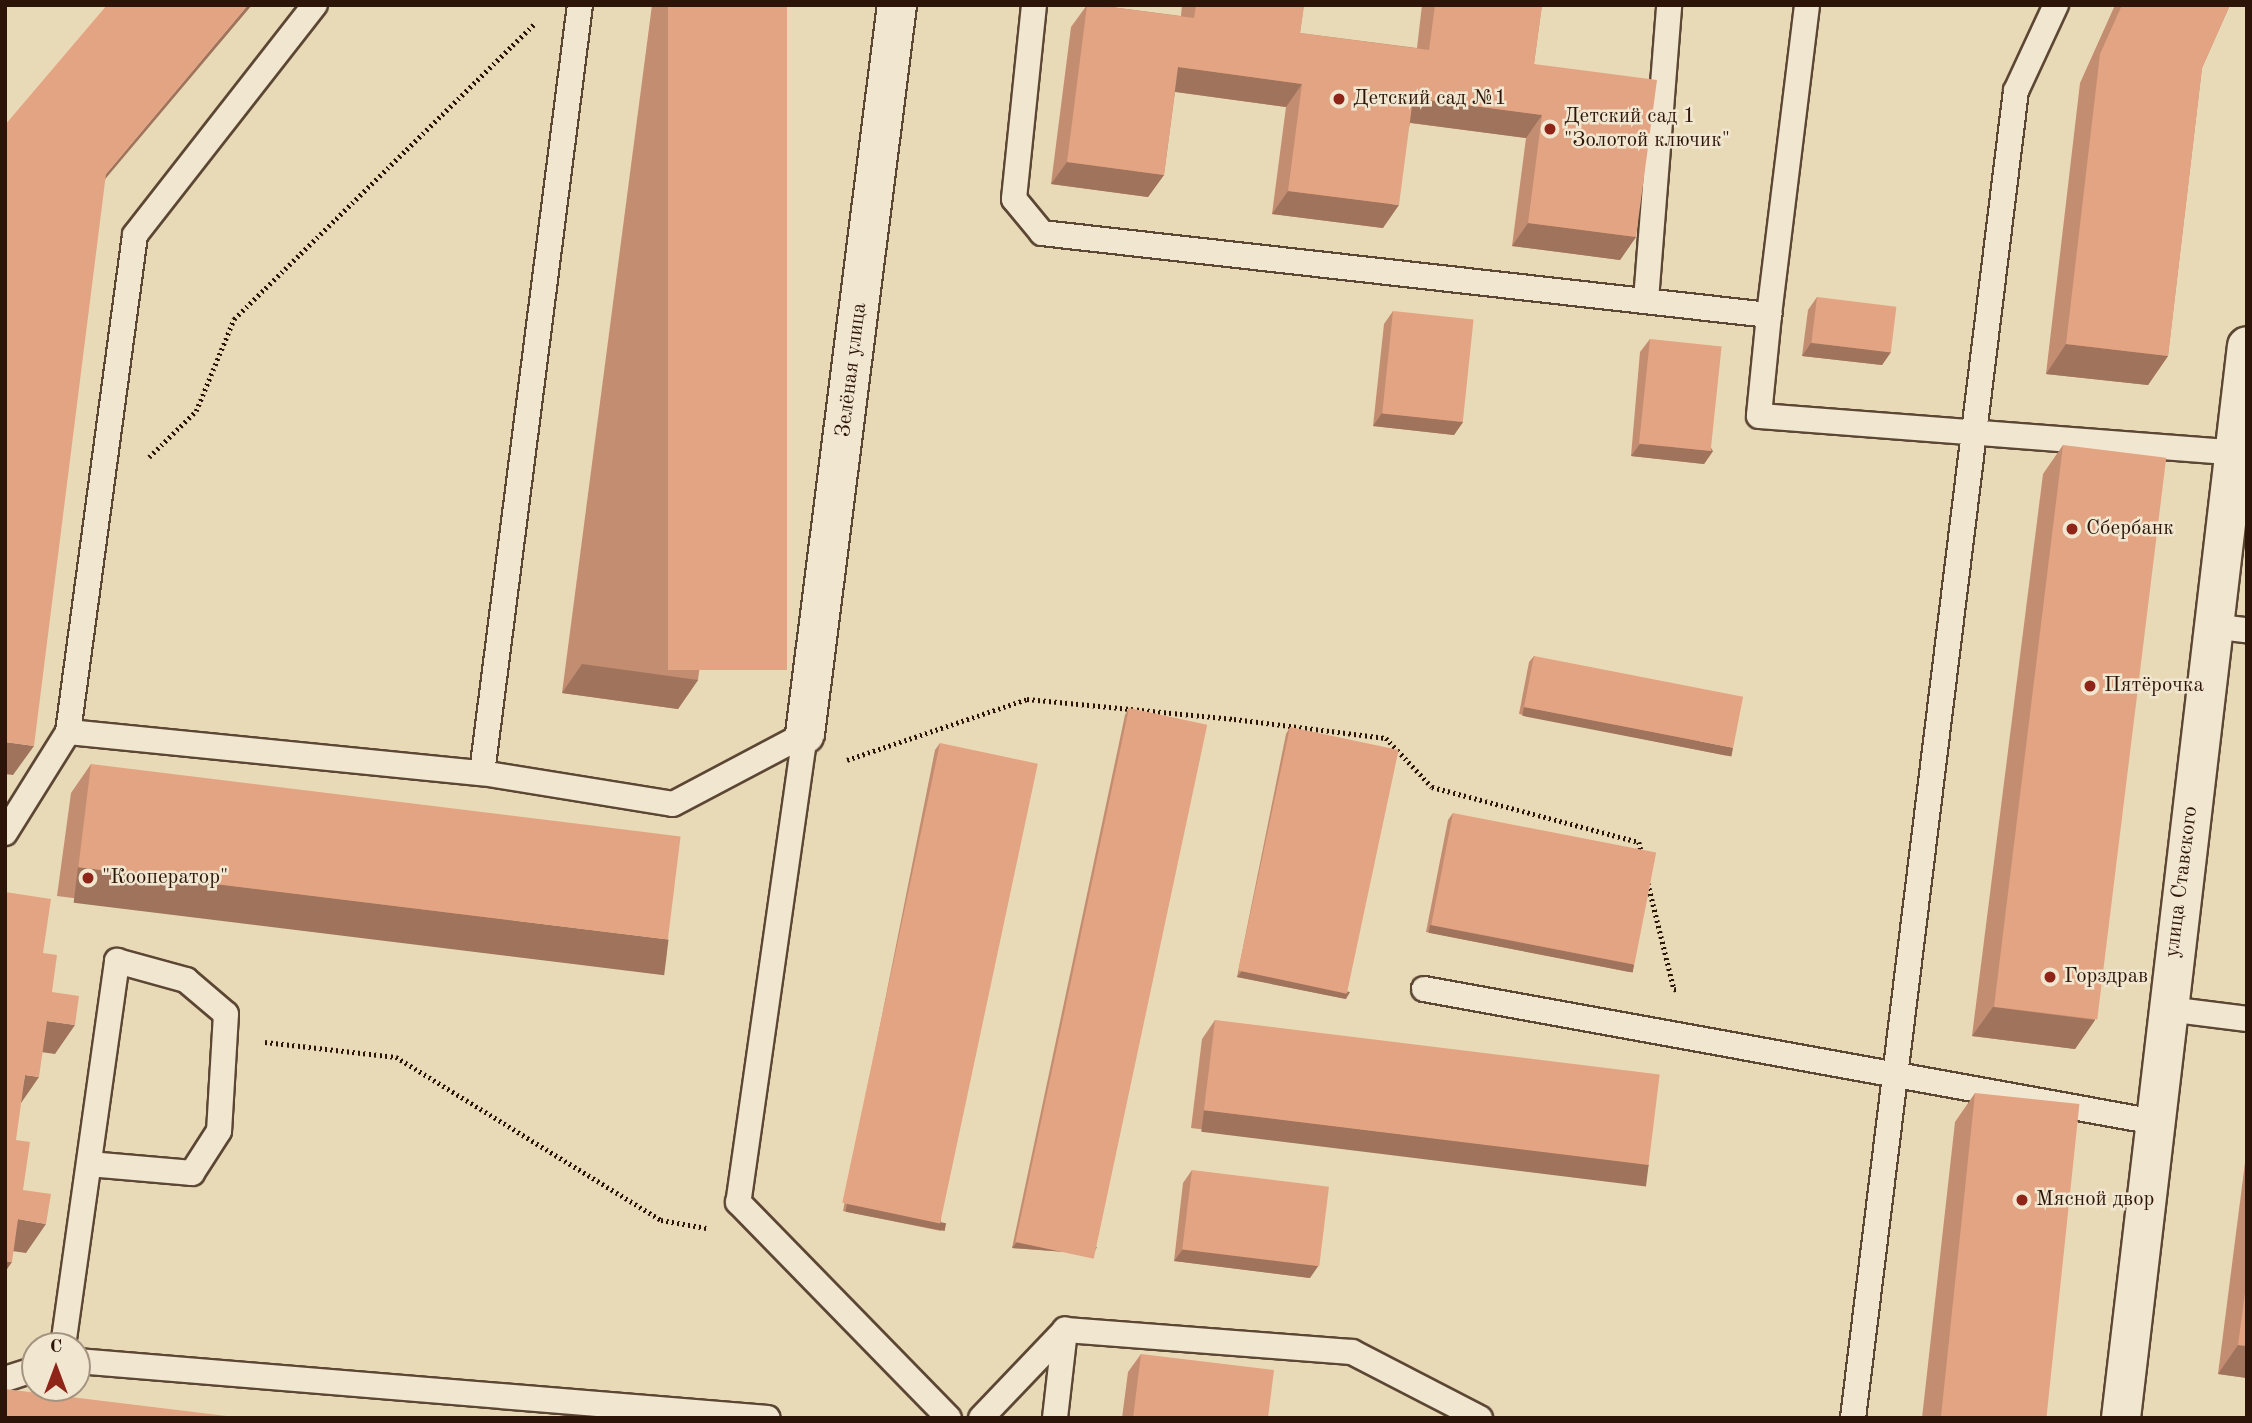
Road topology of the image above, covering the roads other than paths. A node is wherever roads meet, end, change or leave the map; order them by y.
1 (315, 5) edge
2 (580, 5) edge
3 (897, 5) edge
4 (1034, 5) edge
5 (1669, 5) edge
6 (1807, 5) edge
7 (2056, 5) edge
8 (1646, 300) junction
9 (1769, 315) junction
10 (2247, 346) edge
11 (1975, 431) junction
12 (2232, 452) junction
13 (2229, 628) edge
14 (68, 732) junction
15 (805, 734) junction
16 (482, 773) junction
17 (5, 833) edge
18 (1424, 989) dead end
19 (2168, 1009) junction
20 (2247, 1019) edge
21 (1892, 1074) junction
22 (2155, 1122) junction
23 (89, 1164) junction
24 (1065, 1330) junction
25 (65, 1332) edge
26 (91, 1363) edge
27 (768, 1418) edge
28 (949, 1418) edge
29 (981, 1418) edge
30 (1055, 1418) edge
31 (1480, 1418) edge
32 (1853, 1418) edge
33 (2121, 1418) edge

1 - 14 lane
2 - 16 lane
3 - 15 street, Зелёная улица
4 - 8 lane
5 - 8 lane
6 - 9 lane
7 - 11 lane
8 - 9 lane
9 - 11 lane
10 - 12 street, улица Ставского
11 - 12 lane
11 - 21 lane
12 - 13 street, улица Ставского
13 - 19 street, улица Ставского
14 - 16 lane
14 - 17 lane
15 - 16 lane
15 - 28 lane
18 - 21 lane
19 - 20 lane
19 - 22 street, улица Ставского
21 - 22 lane
21 - 32 lane
22 - 33 street, улица Ставского
23 - 23 lane
23 - 25 lane
24 - 29 lane
24 - 30 lane
24 - 31 lane
26 - 27 lane

